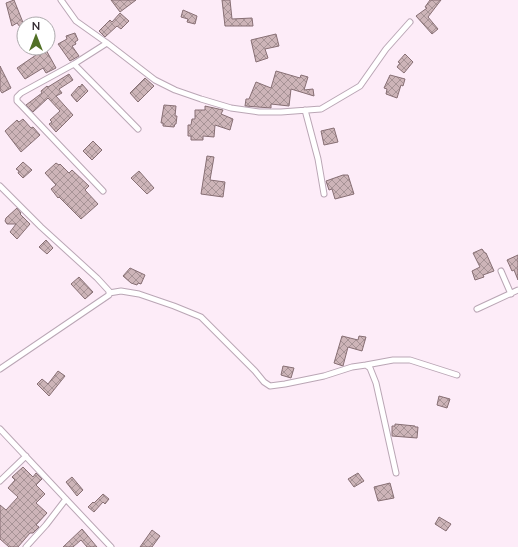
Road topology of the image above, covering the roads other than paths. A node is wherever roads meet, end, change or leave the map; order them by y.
1 (60, 0) edge
2 (410, 22) dead end
3 (107, 43) junction
4 (74, 64) junction
5 (305, 110) junction
6 (138, 129) dead end
7 (0, 186) edge
8 (103, 191) dead end
9 (324, 194) dead end
10 (501, 271) dead end
11 (518, 290) edge
12 (110, 293) junction
13 (511, 294) junction
14 (477, 309) dead end
15 (366, 365) junction
16 (0, 369) edge
17 (457, 375) dead end
18 (0, 429) edge
19 (26, 456) junction
20 (396, 473) dead end
21 (0, 481) edge
22 (66, 499) junction
23 (26, 547) edge
24 (111, 547) edge

1 - 3 street
2 - 5 street
3 - 4 street
3 - 5 street
4 - 6 street
4 - 8 street
5 - 9 street
7 - 12 street
10 - 13 street
11 - 13 street
12 - 15 street
12 - 16 street
13 - 14 street
15 - 17 street
15 - 20 street
18 - 19 street
19 - 21 street
19 - 22 street
22 - 23 street
22 - 24 street

